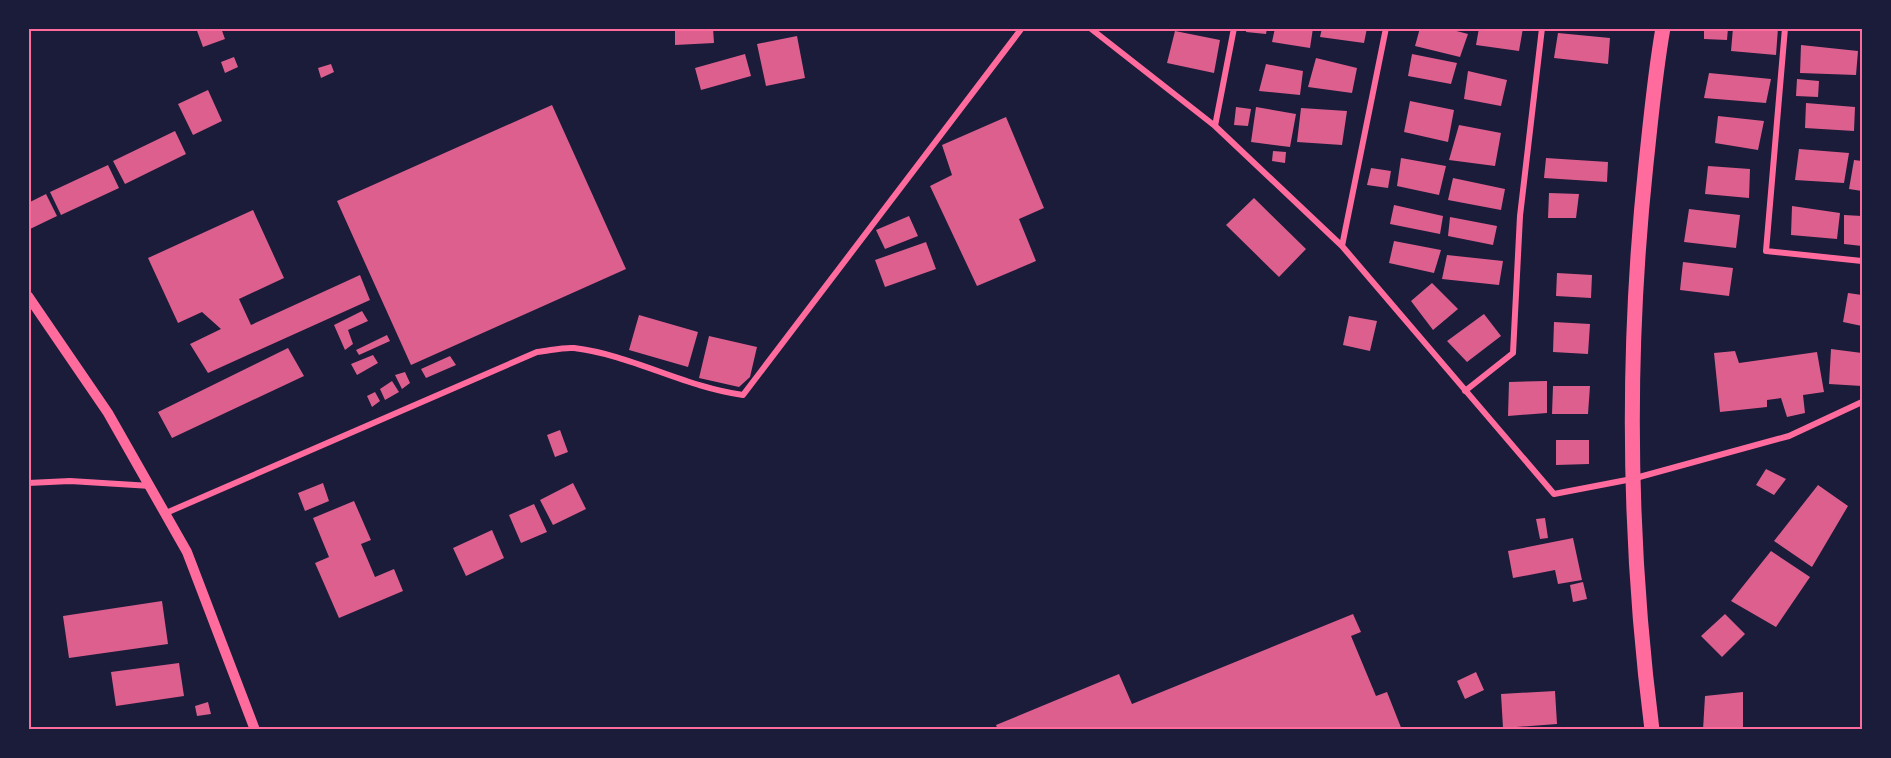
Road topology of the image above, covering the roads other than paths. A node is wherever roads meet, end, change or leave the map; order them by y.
1 (1022, 28) edge
2 (1090, 28) edge
3 (1234, 28) edge
4 (1386, 28) edge
5 (1542, 28) edge
6 (1663, 28) edge
7 (1785, 28) edge
8 (1215, 126) junction
9 (1342, 246) junction
10 (1863, 261) edge
11 (28, 297) edge
12 (1465, 391) junction
13 (1863, 402) edge
14 (1632, 479) junction
15 (28, 483) edge
16 (151, 486) junction
17 (166, 513) junction
18 (255, 729) edge
19 (1652, 729) edge

1 - 17 street
2 - 8 street
3 - 8 street
4 - 9 street
5 - 12 street
6 - 14 main road
7 - 10 street
8 - 9 street
9 - 12 street
11 - 16 street
12 - 14 street
13 - 14 street
14 - 19 main road
15 - 16 street
16 - 17 street
17 - 18 street

